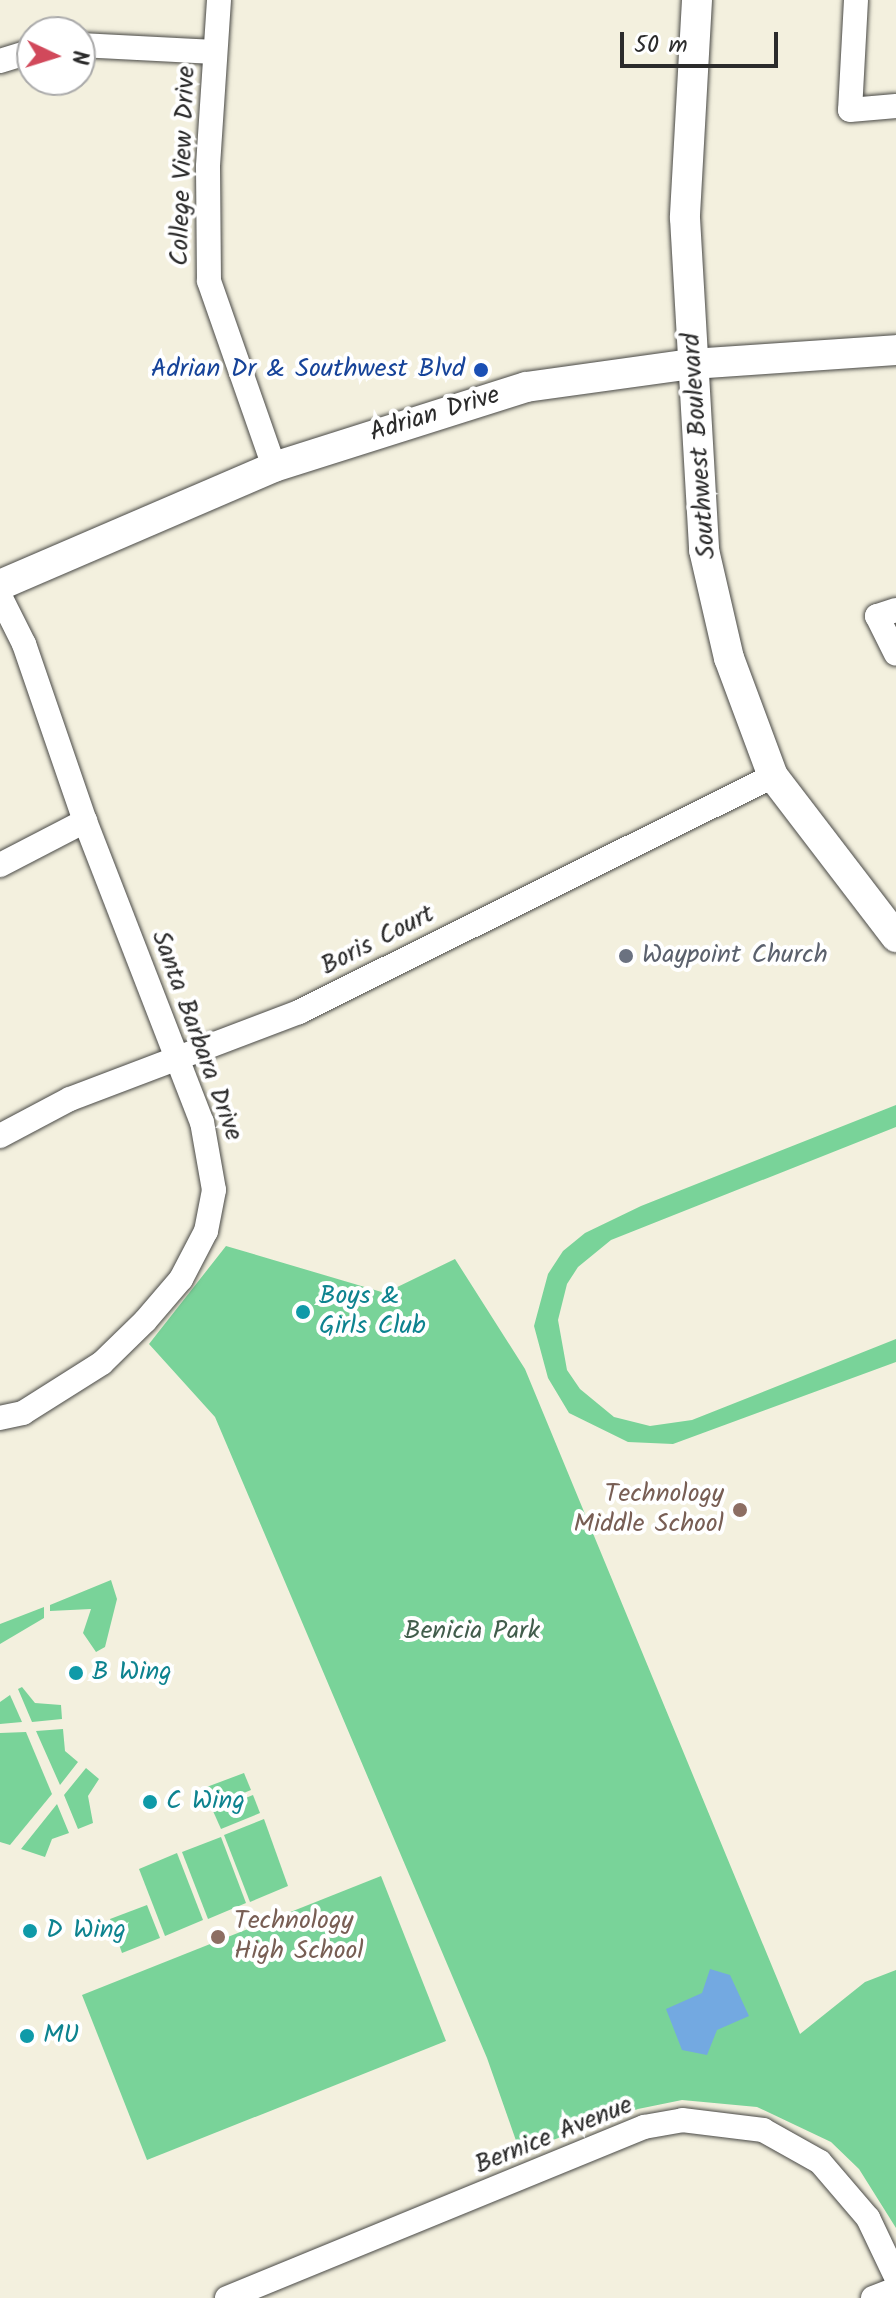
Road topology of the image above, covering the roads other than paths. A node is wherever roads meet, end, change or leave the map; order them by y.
1 (219, 0) edge
2 (697, 0) edge
3 (856, 0) edge
4 (96, 46) edge
5 (215, 52) junction
6 (896, 106) edge
7 (896, 350) edge
8 (692, 364) junction
9 (274, 467) junction
10 (0, 585) edge
11 (0, 596) edge
12 (896, 610) edge
13 (896, 654) edge
14 (773, 776) junction
15 (85, 821) junction
16 (0, 865) edge
17 (896, 937) edge
18 (177, 1059) junction
19 (0, 1136) edge
20 (0, 1418) edge
21 (896, 2277) edge
22 (896, 2289) edge
23 (227, 2298) edge
24 (873, 2298) edge

1 - 5 street, College View Drive
2 - 8 street, Southwest Boulevard
3 - 6 street
4 - 5 street
5 - 9 street, College View Drive
7 - 8 street, Adrian Drive
8 - 9 street, Adrian Drive
8 - 14 street, Southwest Boulevard
9 - 10 street, Adrian Drive
11 - 15 street, Santa Barbara Drive
12 - 13 street
14 - 17 street, Southwest Boulevard
14 - 18 street, Boris Court
15 - 16 street
15 - 18 street, Santa Barbara Drive
18 - 19 street, Boris Court
18 - 20 street, Santa Barbara Drive
21 - 23 street, Bernice Avenue
22 - 24 street

